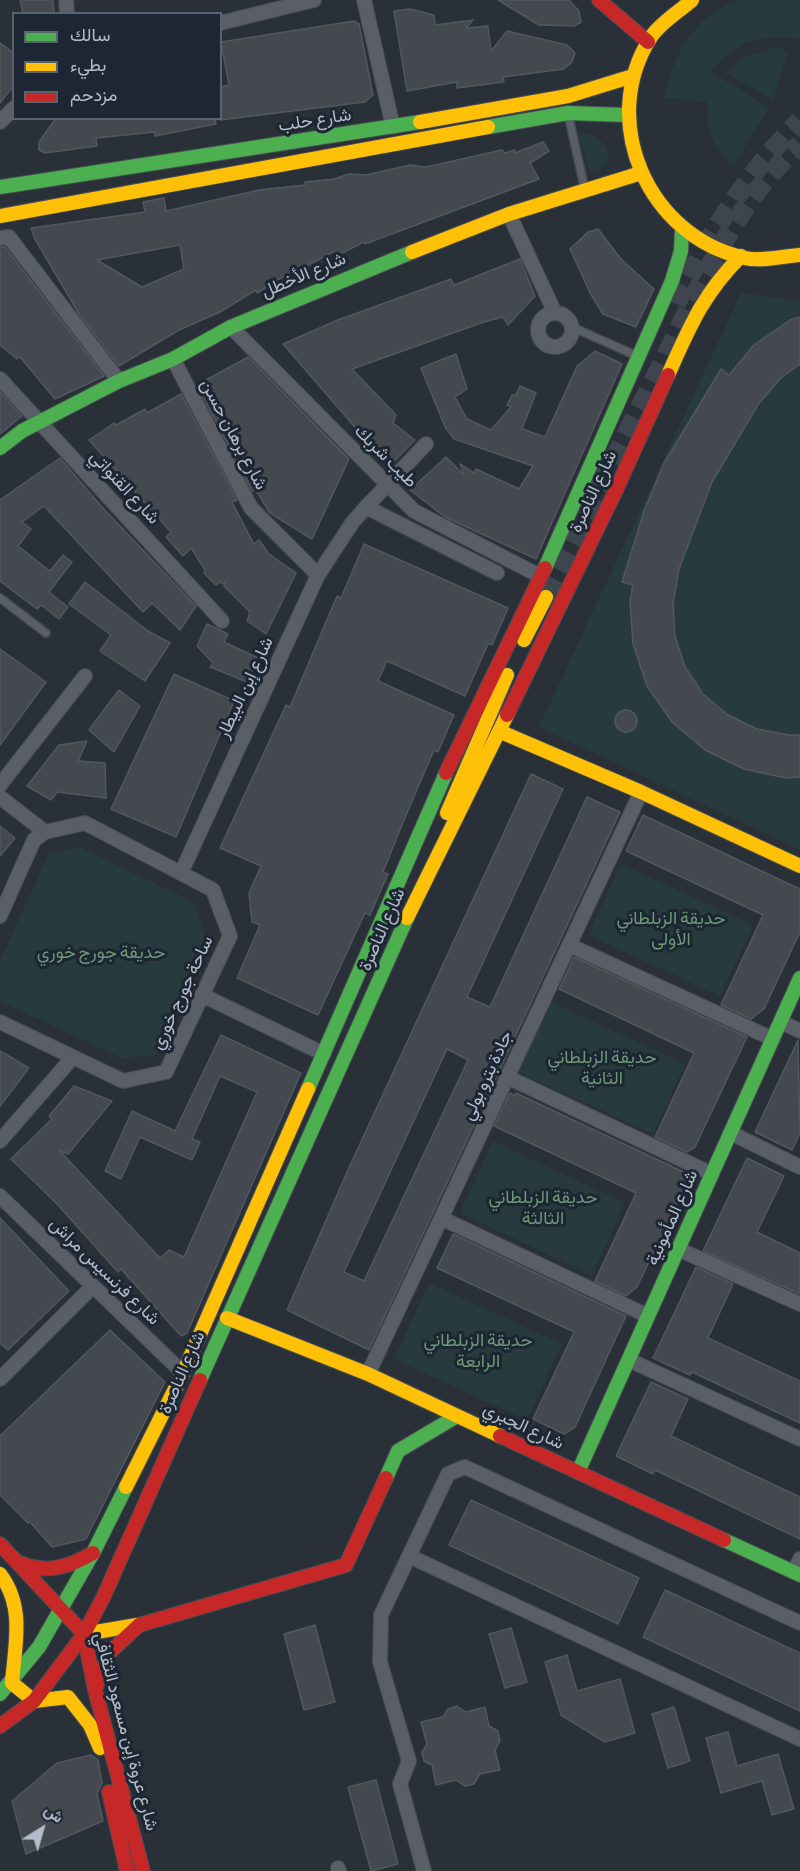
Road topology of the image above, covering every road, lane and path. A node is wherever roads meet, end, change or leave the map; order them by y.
1 (314, 0) edge
2 (364, 0) edge
3 (600, 0) edge
4 (692, 0) edge
5 (222, 23) edge
6 (648, 42) junction
7 (633, 76) junction
8 (12, 110) edge
9 (568, 113) junction
10 (626, 116) junction
11 (0, 122) edge
12 (393, 127) junction
13 (638, 174) junction
14 (0, 187) edge
15 (585, 190) junction
16 (509, 214) junction
17 (0, 216) edge
18 (682, 230) junction
19 (0, 238) edge
20 (800, 255) edge
21 (741, 256) junction
22 (676, 304) tunnel mouth
23 (555, 313) junction
24 (231, 327) junction
25 (572, 327) junction
26 (637, 356) junction
27 (173, 359) junction
28 (0, 379) edge
29 (119, 381) junction
30 (38, 422) junction
31 (426, 444) dead end
32 (0, 448) edge
33 (388, 484) junction
34 (366, 507) junction
35 (548, 561) junction
36 (497, 573) dead end
37 (318, 575) junction
38 (540, 576) junction
39 (546, 597) tunnel mouth
40 (0, 598) edge
41 (222, 621) dead end
42 (46, 633) dead end
43 (85, 676) dead end
44 (501, 732) dead end
45 (0, 785) edge
46 (641, 792) junction
47 (0, 797) edge
48 (45, 832) junction
49 (800, 866) edge
50 (181, 873) junction
51 (0, 916) edge
52 (407, 919) junction
53 (569, 945) junction
54 (800, 978) edge
55 (202, 994) junction
56 (0, 1022) edge
57 (781, 1022) junction
58 (800, 1031) edge
59 (773, 1039) junction
60 (324, 1054) junction
61 (73, 1057) junction
62 (507, 1077) junction
63 (731, 1133) junction
64 (0, 1142) edge
65 (800, 1167) edge
66 (712, 1174) junction
67 (0, 1196) edge
68 (441, 1218) junction
69 (678, 1249) junction
70 (92, 1287) junction
71 (800, 1304) edge
72 (648, 1316) junction
73 (227, 1318) junction
74 (629, 1360) junction
75 (183, 1373) junction
76 (368, 1374) junction
77 (0, 1379) edge
78 (458, 1416) junction
79 (800, 1439) edge
80 (578, 1472) junction
81 (0, 1544) edge
82 (93, 1553) junction
83 (409, 1556) junction
84 (800, 1558) edge
85 (25, 1569) junction
86 (0, 1574) edge
87 (797, 1574) edge
88 (10, 1585) junction
89 (62, 1608) junction
90 (800, 1623) edge
91 (139, 1625) junction
92 (84, 1634) junction
93 (12, 1683) junction
94 (95, 1690) junction
95 (0, 1695) edge
96 (34, 1701) junction
97 (0, 1726) edge
98 (800, 1739) edge
99 (127, 1871) edge
100 (143, 1871) edge
101 (424, 1871) edge

1 - 5 street
2 - 12 street
3 - 6 main road
4 - 6 main road
6 - 7 main road
7 - 10 main road
7 - 12 main road, شارع حلب
8 - 11 street
9 - 10 main road, شارع حلب
9 - 15 lane
9 - 17 main road, شارع حلب
10 - 13 main road
12 - 14 main road, شارع حلب
13 - 15 main road, شارع الأخطل
13 - 18 main road
15 - 16 main road, شارع الأخطل
16 - 23 street
16 - 24 main road, شارع الأخطل
18 - 21 main road
18 - 26 main road, شارع الناصرة
19 - 29 street
20 - 21 main road
21 - 52 main road, شارع الناصرة
22 - 35 main road
23 - 25 street
23 - 25 street
24 - 27 main road, شارع الأخطل
24 - 33 street, طيب شربك
25 - 26 lane
26 - 35 main road, شارع الناصرة
27 - 29 main road, شارع الأخطل
27 - 37 street, شارع برهان حسن
28 - 30 street, شارع القنواتي
29 - 30 main road, شارع الأخطل
30 - 32 main road, شارع الأخطل
30 - 41 street, شارع القنواتي
31 - 33 street, شارع إبن البيطار
33 - 34 street, شارع إبن البيطار
33 - 38 street, طيب شربك
34 - 36 street
34 - 37 street, شارع إبن البيطار
35 - 38 main road, شارع الناصرة
37 - 50 street, شارع إبن البيطار
38 - 60 main road, شارع الناصرة
39 - 52 main road
40 - 42 lane
43 - 45 street
44 - 46 main road
46 - 49 main road
46 - 53 street, جادة بترو بولي
47 - 48 street
48 - 50 street, ساحة جورج خوري
48 - 51 street
50 - 55 street, ساحة جورج خوري
52 - 73 main road, شارع الناصرة
53 - 59 street
53 - 62 street, جادة بترو بولي
54 - 57 main road, شارع المأمونية
55 - 60 street
55 - 61 street, ساحة جورج خوري
56 - 61 street, ساحة جورج خوري
57 - 58 street
57 - 59 main road, شارع المأمونية
59 - 63 main road, شارع المأمونية
60 - 75 main road, شارع الناصرة
61 - 64 street
62 - 66 street
62 - 68 street, جادة بترو بولي
63 - 65 street
63 - 66 main road, شارع المأمونية
66 - 69 main road, شارع المأمونية
67 - 70 street, شارع فرنسيس مراش
68 - 72 street
68 - 76 street, جادة بترو بولي
69 - 71 street
69 - 72 main road, شارع المأمونية
70 - 75 street, شارع فرنسيس مراش
70 - 77 street
72 - 74 main road, شارع المأمونية
73 - 76 main road, شارع الجبري
73 - 92 main road, شارع الناصرة
74 - 79 street
74 - 80 main road, شارع المأمونية
75 - 82 main road, شارع الناصرة
76 - 78 main road, شارع الجبري
78 - 80 main road, شارع الجبري
78 - 91 main road
80 - 87 main road, شارع الجبري
81 - 85 main road, شارع عروة إبن مسعود الثقافي
82 - 85 main road
82 - 89 main road, شارع الناصرة
83 - 90 street
83 - 98 street
83 - 101 street
84 - 87 street
85 - 88 main road
85 - 89 main road, شارع عروة إبن مسعود الثقافي
86 - 88 main road
88 - 93 main road
89 - 92 main road, شارع عروة إبن مسعود الثقافي
89 - 93 main road, شارع الناصرة
91 - 92 main road
91 - 94 main road
92 - 94 main road, شارع عروة إبن مسعود الثقافي
92 - 96 main road, شارع الناصرة
93 - 95 main road, شارع الناصرة
93 - 96 main road
94 - 100 main road, شارع عروة إبن مسعود الثقافي
96 - 97 main road
96 - 99 main road, شارع عروة إبن مسعود الثقافي

